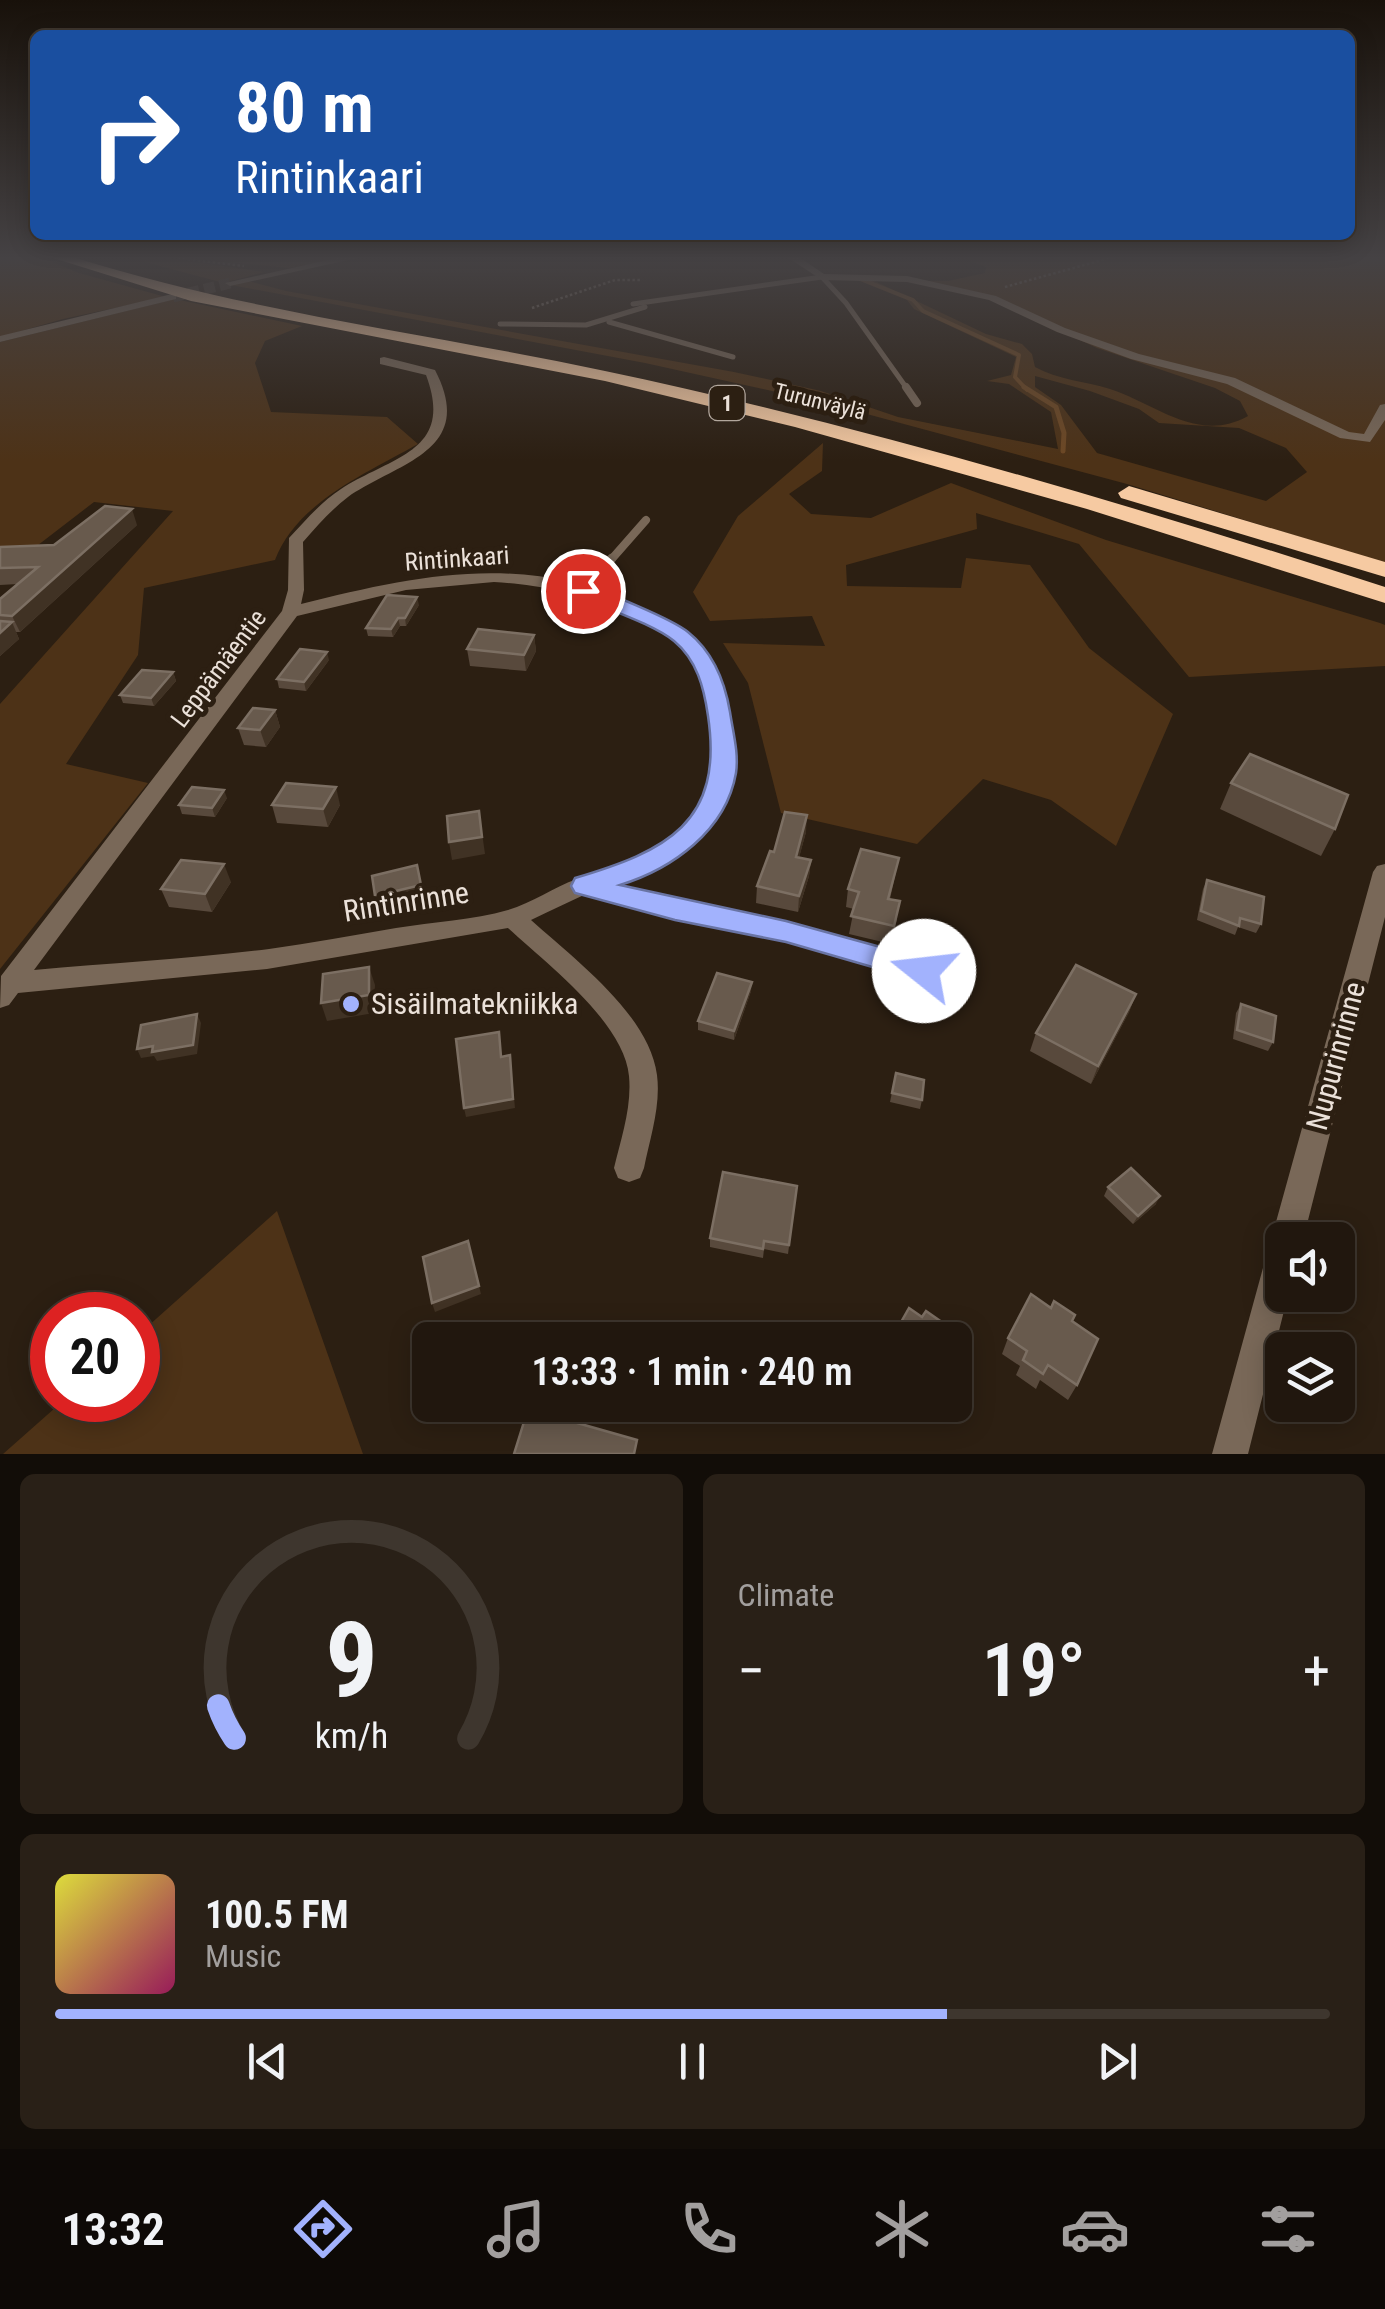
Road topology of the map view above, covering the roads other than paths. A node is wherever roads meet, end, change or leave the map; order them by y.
1 (61, 325) edge
2 (338, 325) edge
3 (417, 325) edge
4 (507, 325) edge
5 (553, 325) edge
6 (620, 325) edge
7 (858, 325) edge
8 (1055, 325) edge
9 (0, 340) edge
10 (733, 357) dead end
11 (384, 361) dead end
12 (916, 402) dead end
13 (1385, 408) edge
14 (646, 520) dead end
15 (1385, 570) edge
16 (583, 591) junction
17 (1385, 595) edge
18 (291, 612) junction
19 (1385, 872) edge
20 (585, 886) junction
21 (513, 918) junction
22 (924, 971) dead end
23 (5, 990) edge
24 (629, 1168) dead end
25 (1292, 1222) edge
26 (1267, 1312) edge
27 (1230, 1454) edge

1 - 9 street
2 - 17 highway, Turunväylä / 1
3 - 15 highway, Turunväylä / 1
4 - 5 lane
6 - 10 lane
7 - 12 lane
8 - 13 street
11 - 18 street, Leppämäentie
14 - 16 lane
16 - 18 street, Rintinkaari
16 - 20 street, Rintinkaari
18 - 23 street, Leppämäentie
19 - 25 street, Nupurinrinne
20 - 21 street, Rintinkaari
20 - 22 lane
21 - 23 street, Rintinrinne
21 - 24 street
26 - 27 street

